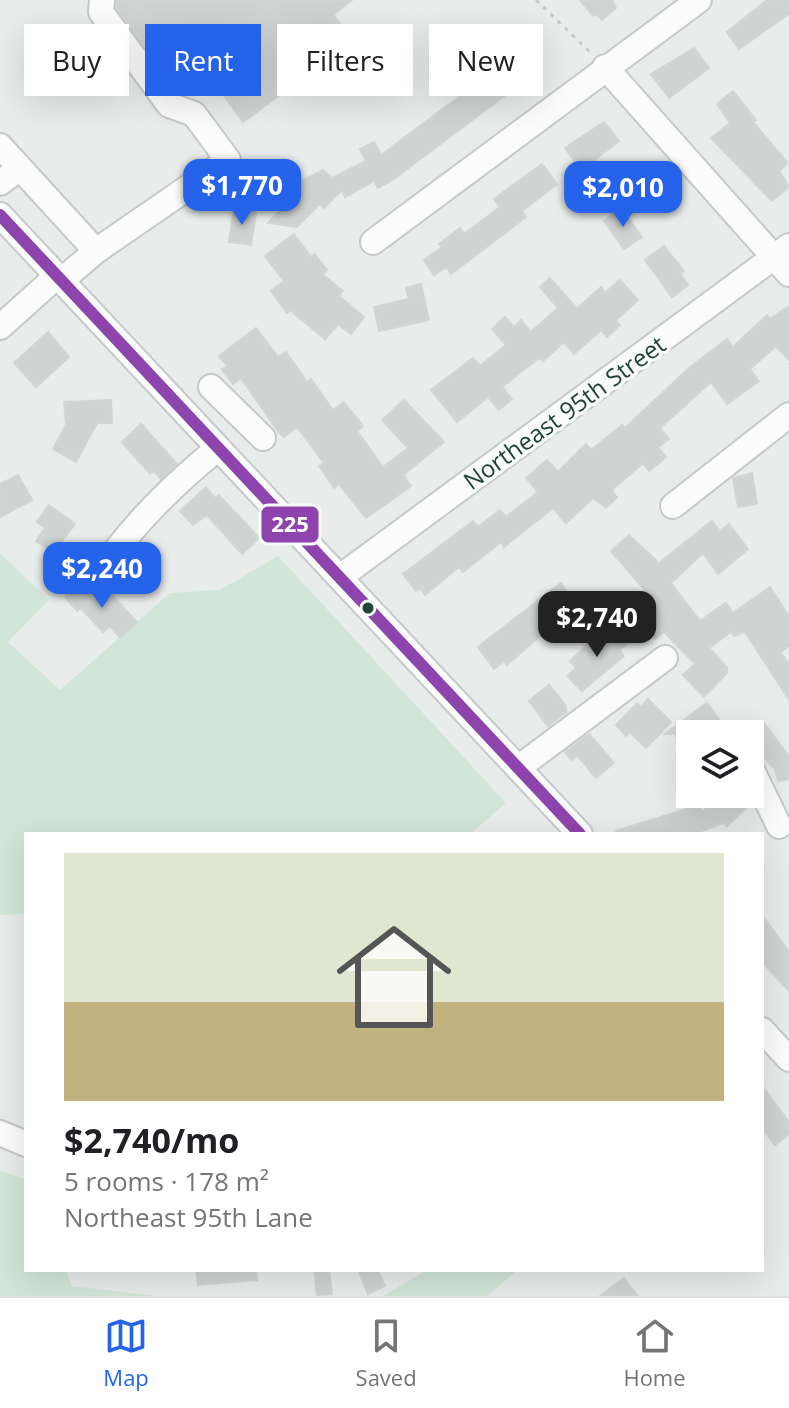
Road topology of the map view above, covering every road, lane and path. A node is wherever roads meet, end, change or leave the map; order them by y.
1 (102, 0) edge
2 (536, 0) edge
3 (699, 0) edge
4 (605, 67) junction
5 (0, 146) edge
6 (20, 168) junction
7 (0, 183) edge
8 (0, 215) edge
9 (373, 242) dead end
10 (96, 251) junction
11 (784, 259) edge
12 (59, 278) junction
13 (0, 327) edge
14 (211, 387) dead end
15 (233, 410) junction
16 (789, 415) edge
17 (263, 438) dead end
18 (211, 441) junction
19 (673, 506) dead end
20 (100, 572) dead end
21 (340, 577) junction
22 (665, 658) dead end
23 (518, 768) junction
24 (764, 797) edge
25 (777, 827) edge
26 (578, 832) edge
27 (764, 1032) edge
28 (789, 1059) edge
29 (0, 1133) edge
30 (24, 1143) edge

1 - 10 street
2 - 4 path
3 - 4 street
4 - 9 street
4 - 11 street
5 - 6 street
6 - 7 street
6 - 10 street
8 - 12 street
10 - 12 street
11 - 21 street, Northeast 95th Street
12 - 13 street
12 - 18 street
14 - 15 street
15 - 17 street
15 - 18 street
16 - 19 street
18 - 20 street
18 - 21 street
21 - 23 street
22 - 23 street
23 - 26 street
24 - 25 street
27 - 28 street
29 - 30 street

